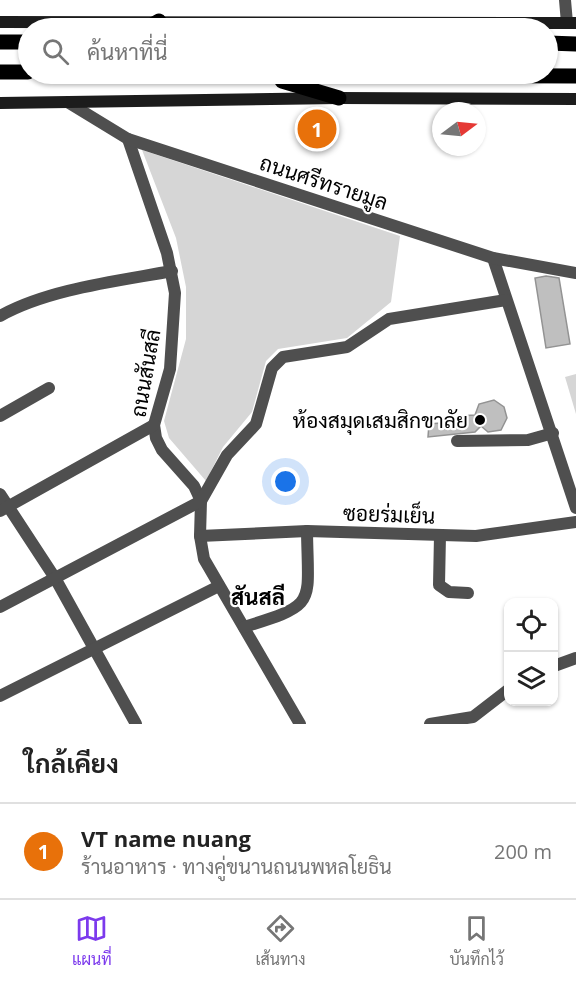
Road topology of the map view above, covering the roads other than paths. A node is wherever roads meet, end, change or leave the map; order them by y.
1 (565, 0) edge
2 (0, 22) edge
3 (18, 22) edge
4 (572, 23) edge
5 (0, 42) edge
6 (18, 42) edge
7 (558, 44) edge
8 (576, 44) edge
9 (0, 72) edge
10 (18, 72) edge
11 (558, 76) edge
12 (576, 76) edge
13 (292, 84) edge
14 (339, 98) junction
15 (576, 99) edge
16 (0, 103) edge
17 (69, 103) junction
18 (128, 139) junction
19 (493, 258) junction
20 (172, 271) junction
21 (576, 273) edge
22 (506, 300) junction
23 (0, 316) edge
24 (49, 388) dead end
25 (0, 416) edge
26 (154, 425) junction
27 (553, 434) junction
28 (457, 441) dead end
29 (0, 494) edge
30 (201, 501) junction
31 (576, 508) edge
32 (4, 509) edge
33 (576, 522) edge
34 (307, 531) junction
35 (440, 535) junction
36 (200, 536) junction
37 (55, 578) junction
38 (219, 586) junction
39 (468, 593) dead end
40 (0, 607) edge
41 (244, 627) junction
42 (93, 650) junction
43 (576, 658) edge
44 (558, 665) edge
45 (504, 694) edge
46 (0, 696) edge
47 (474, 721) edge
48 (136, 724) edge
49 (300, 724) edge
50 (430, 724) edge

1 - 4 street
2 - 3 main road
5 - 6 main road
7 - 8 main road
9 - 10 main road
11 - 12 main road
13 - 14 main road
14 - 15 main road
14 - 17 main road
16 - 17 main road
17 - 18 street, ถนนศรีทรายมูล
18 - 19 street, ถนนศรีทรายมูล
18 - 20 street, ถนนสันสลี
19 - 21 street, ถนนศรีทรายมูล
19 - 22 street
20 - 23 street
20 - 26 street, ถนนสันสลี
22 - 27 street
22 - 30 street
24 - 25 street
26 - 30 street, ถนนสันสลี
26 - 32 street
27 - 28 street
27 - 31 street
29 - 32 street
30 - 36 street
30 - 37 street
32 - 37 street
33 - 35 street, ซอยร่มเย็น
34 - 35 street, ซอยร่มเย็น
34 - 36 street, ซอยร่มเย็น
34 - 41 street
35 - 39 street
36 - 38 street
37 - 40 street
37 - 42 street
38 - 41 street
38 - 42 street
41 - 49 street
42 - 46 street
42 - 48 street
43 - 44 street
45 - 47 street
47 - 50 street

